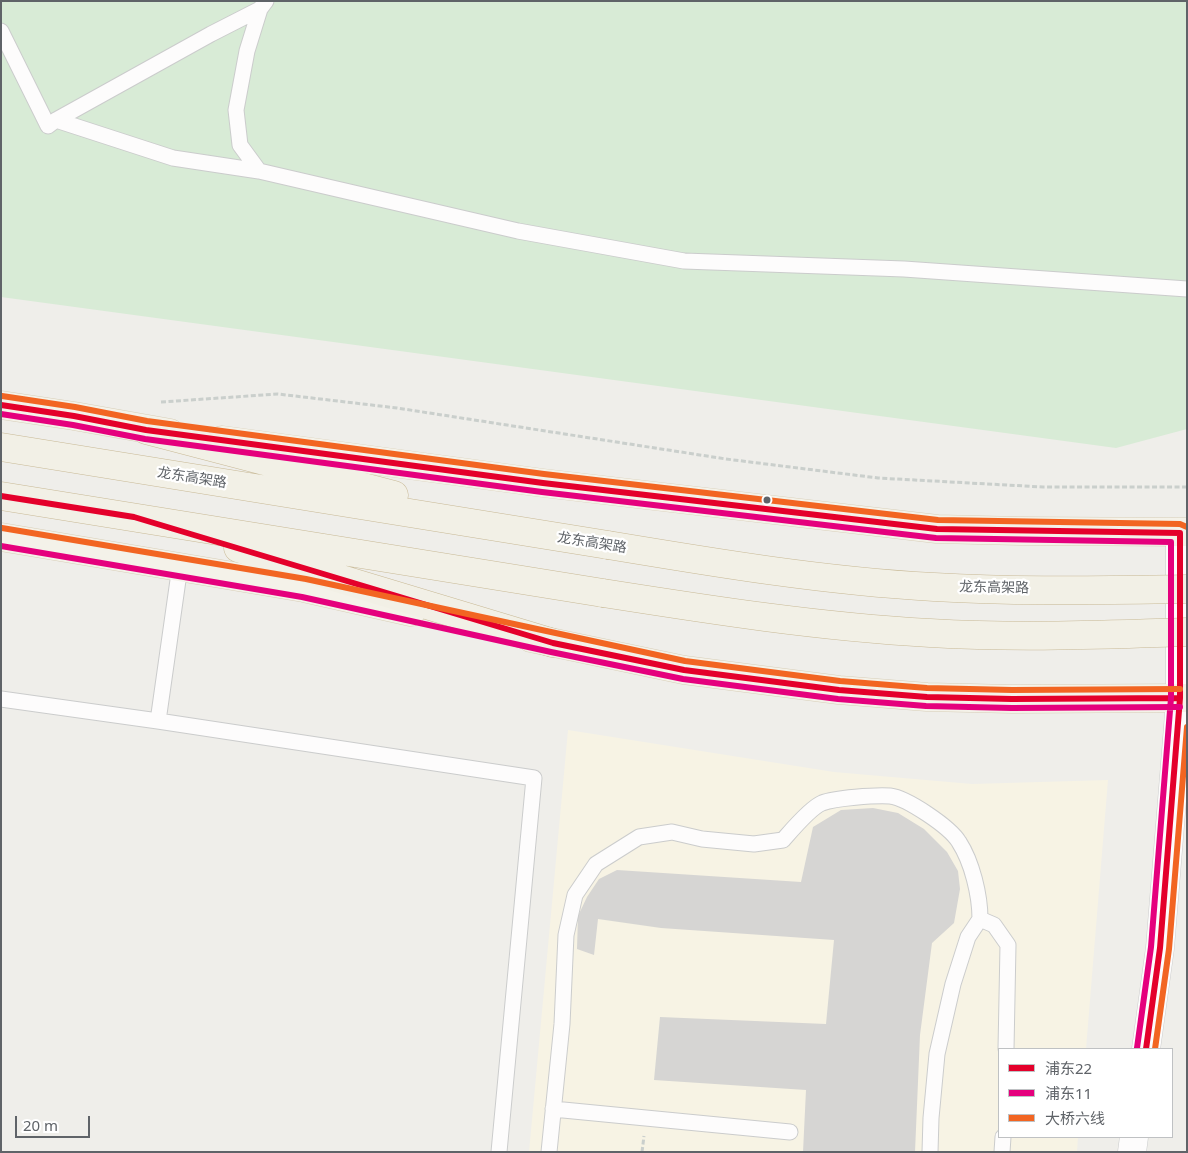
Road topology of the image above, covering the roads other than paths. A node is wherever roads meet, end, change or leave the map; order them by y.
1 (263, 5) edge
2 (1, 31) edge
3 (56, 120) junction
4 (259, 171) junction
5 (1187, 288) edge
6 (1, 405) edge
7 (146, 430) junction
8 (1, 447) edge
9 (1, 496) edge
10 (134, 516) junction
11 (1184, 529) edge
12 (1, 537) edge
13 (555, 537) junction
14 (180, 566) junction
15 (1187, 589) edge
16 (1187, 632) edge
17 (553, 643) junction
18 (1184, 698) edge
19 (1, 699) edge
20 (158, 721) junction
21 (980, 919) junction
22 (1006, 1048) edge
23 (1146, 1048) edge
24 (553, 1109) junction
25 (790, 1132) dead end
26 (1003, 1138) edge
27 (1134, 1138) edge
28 (499, 1152) edge
29 (549, 1152) edge
30 (930, 1152) edge
31 (1002, 1152) edge
32 (1132, 1152) edge

1 - 3 lane
1 - 4 lane
2 - 3 lane
3 - 4 lane
4 - 5 lane
6 - 7 main road
7 - 11 main road
7 - 13 highway
8 - 13 highway, 龙东高架路
9 - 10 highway
10 - 16 highway, bridge
10 - 17 highway
11 - 18 street
12 - 14 main road
13 - 15 highway, 龙东高架路, bridge
14 - 17 main road
14 - 20 lane
17 - 18 main road
18 - 23 street
19 - 20 lane
20 - 28 lane
21 - 22 lane
21 - 24 lane
21 - 30 lane
24 - 25 lane
24 - 29 lane
26 - 31 lane
27 - 32 street

